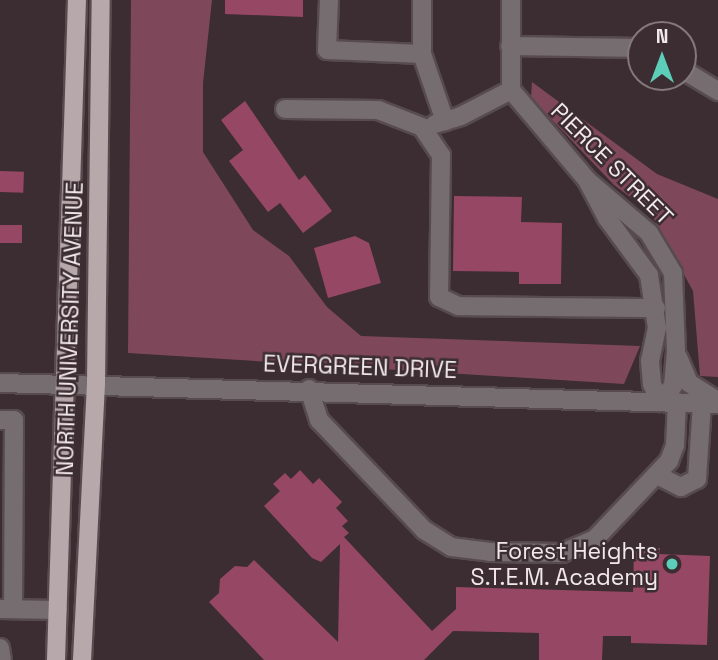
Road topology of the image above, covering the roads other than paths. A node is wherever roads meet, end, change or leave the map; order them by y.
1 (77, 0) edge
2 (101, 0) edge
3 (329, 0) edge
4 (422, 0) edge
5 (511, 0) edge
6 (510, 46) junction
7 (627, 48) edge
8 (422, 54) junction
9 (697, 78) edge
10 (511, 90) junction
11 (718, 91) edge
12 (285, 109) dead end
13 (445, 121) junction
14 (422, 127) junction
15 (587, 180) junction
16 (656, 308) junction
17 (676, 352) junction
18 (650, 361) junction
19 (0, 383) edge
20 (96, 383) junction
21 (66, 384) junction
22 (309, 389) junction
23 (615, 400) junction
24 (668, 402) junction
25 (713, 403) edge
26 (0, 420) edge
27 (657, 475) junction
28 (7, 609) edge
29 (58, 610) junction
30 (56, 660) edge
31 (82, 660) edge

1 - 21 main road, NORTH UNIVERSITY AVENUE
2 - 20 main road, NORTH UNIVERSITY AVENUE
3 - 8 street
4 - 8 street
5 - 6 street
6 - 7 street
6 - 10 street
8 - 13 street
9 - 11 street
10 - 13 street
10 - 15 street, PIERCE STREET
12 - 14 street
13 - 14 street
14 - 16 street
15 - 16 street
15 - 17 street, PIERCE STREET
16 - 18 street
17 - 24 street, PIERCE STREET
17 - 25 street
18 - 23 street
18 - 24 street
19 - 21 street, EVERGREEN DRIVE
20 - 21 street, EVERGREEN DRIVE
20 - 22 street, EVERGREEN DRIVE
20 - 31 main road, NORTH UNIVERSITY AVENUE
21 - 29 main road, NORTH UNIVERSITY AVENUE
22 - 23 street, EVERGREEN DRIVE
22 - 27 street
23 - 24 street, EVERGREEN DRIVE
24 - 25 street, EVERGREEN DRIVE
24 - 27 street
25 - 27 street
26 - 28 street
28 - 29 street
29 - 30 main road, NORTH UNIVERSITY AVENUE

